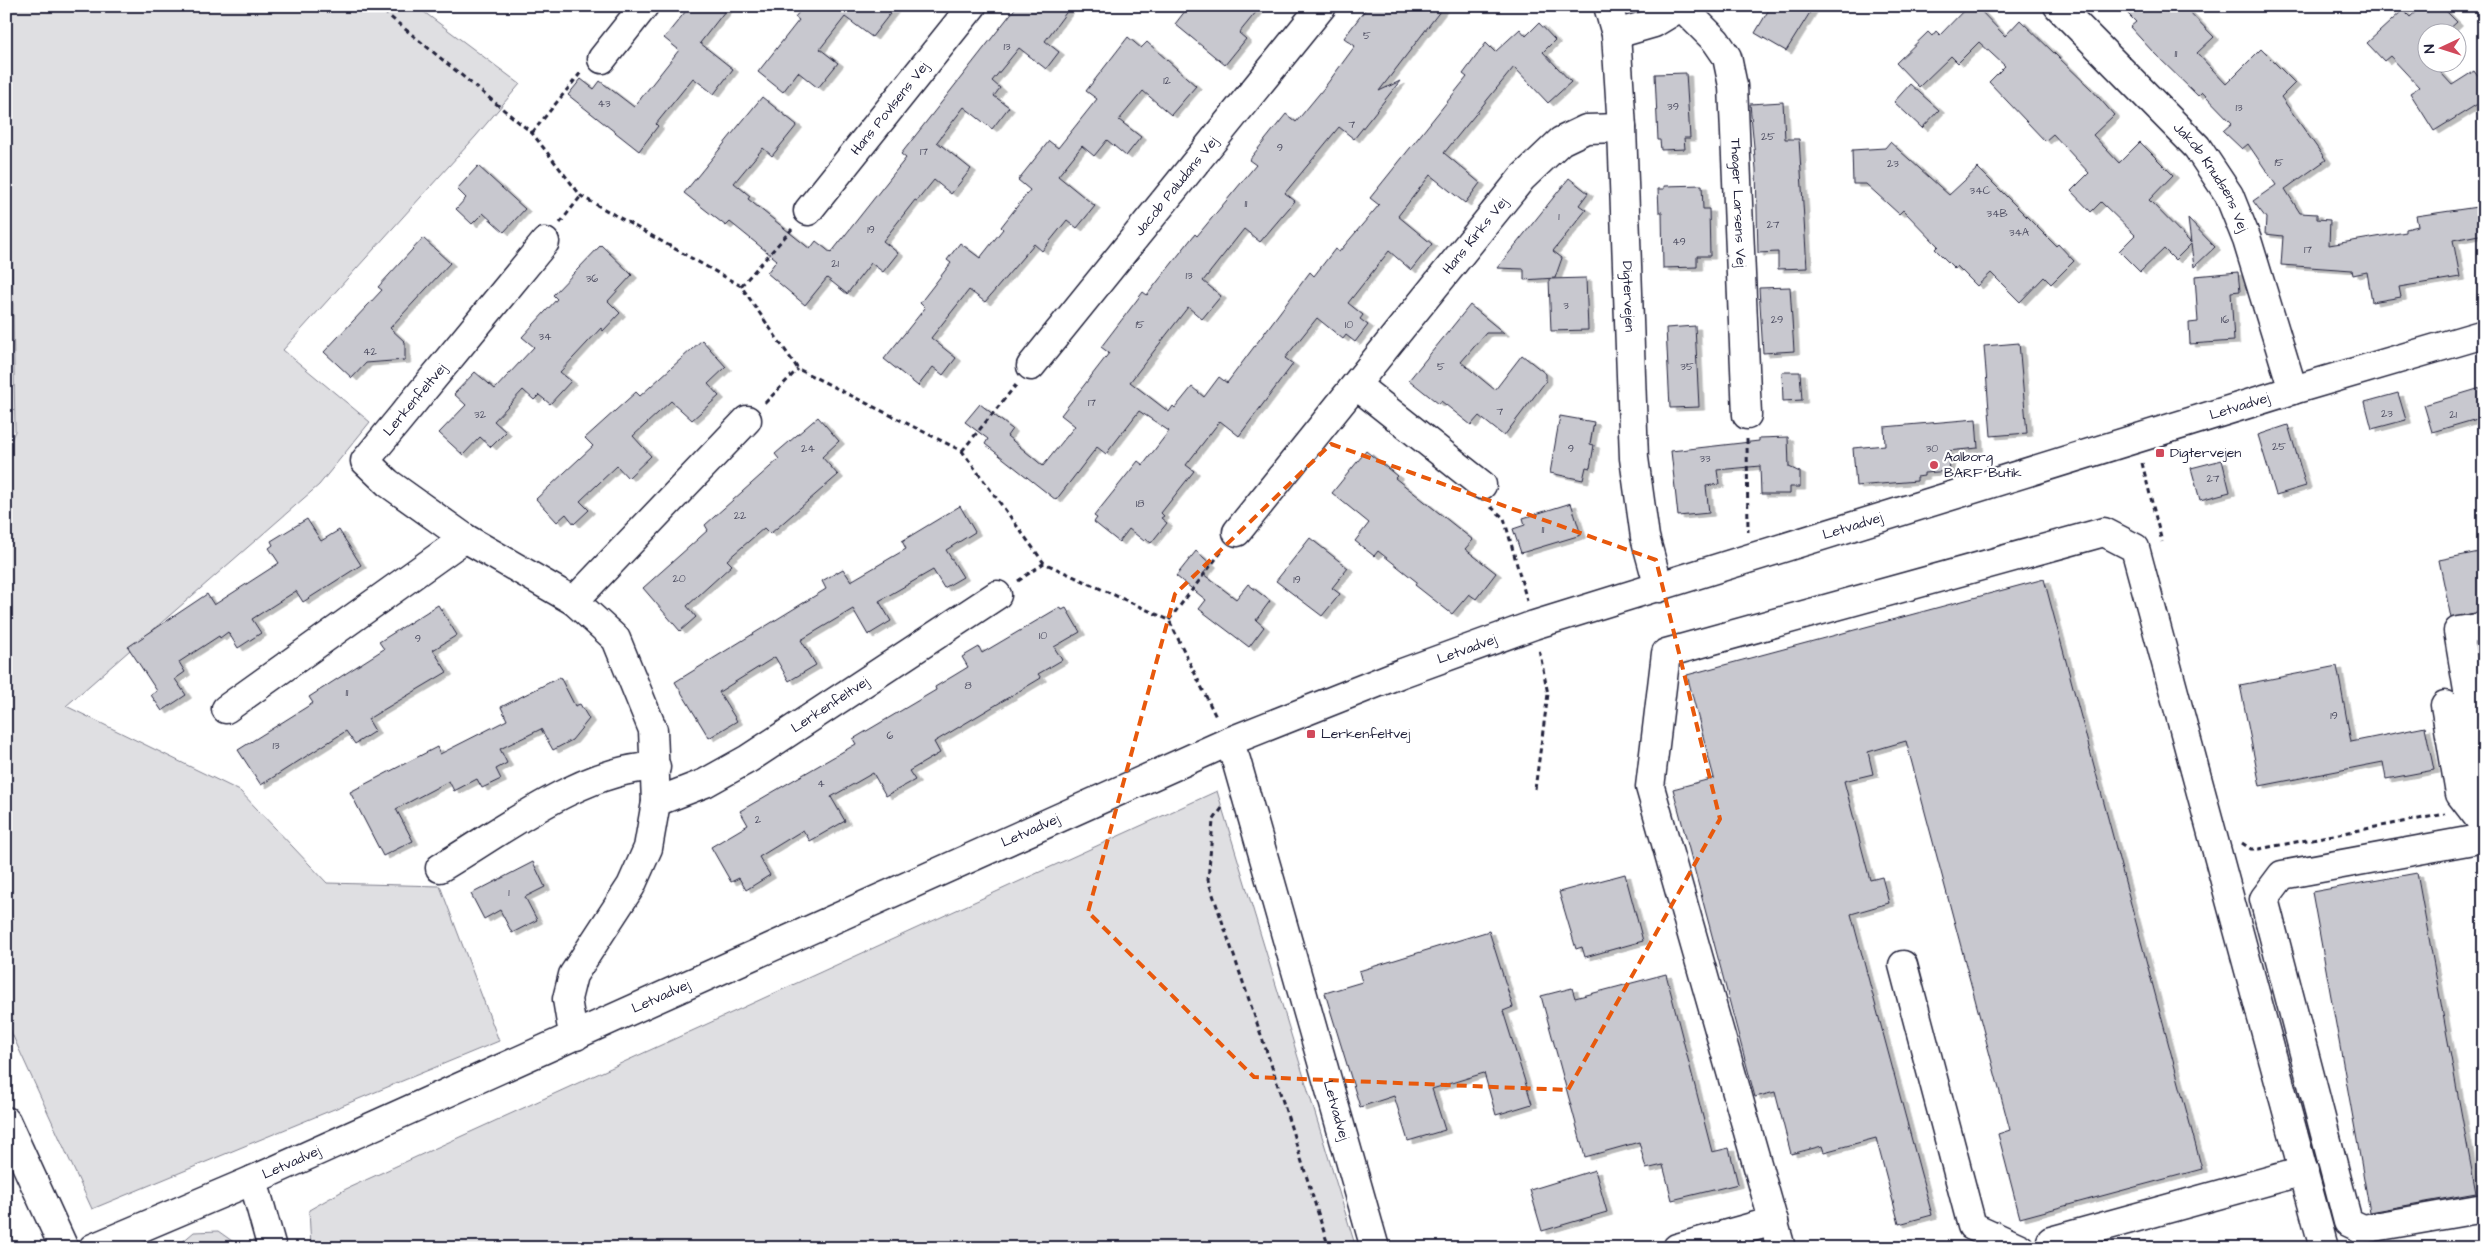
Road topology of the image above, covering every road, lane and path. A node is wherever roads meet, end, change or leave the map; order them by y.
1 (377, 6) edge
2 (644, 6) edge
3 (972, 6) edge
4 (1322, 6) edge
5 (1608, 6) edge
6 (2058, 6) edge
7 (1682, 7) edge
8 (1616, 34) junction
9 (602, 58) joint
10 (1622, 128) junction
11 (532, 133) junction
12 (581, 196) junction
13 (808, 211) joint
14 (545, 242) joint
15 (741, 286) junction
16 (2484, 334) edge
17 (1031, 366) joint
18 (798, 369) junction
19 (1356, 386) junction
20 (2293, 390) junction
21 (1747, 416) joint
22 (748, 420) joint
23 (2135, 439) junction
24 (962, 451) junction
25 (1482, 485) dead end
26 (1237, 532) joint
27 (464, 538) junction
28 (2165, 552) dead end
29 (1754, 558) junction
30 (1044, 563) junction
31 (1659, 588) junction
32 (997, 595) joint
33 (574, 600) junction
34 (1169, 620) junction
35 (2484, 627) edge
36 (2445, 705) dead end
37 (226, 709) dead end
38 (1228, 742) junction
39 (656, 767) junction
40 (2482, 769) edge
41 (1241, 784) junction
42 (656, 802) junction
43 (2452, 818) dead end
44 (2484, 825) edge
45 (2238, 838) dead end
46 (2484, 838) edge
47 (440, 868) dead end
48 (1904, 965) dead end
49 (576, 1036) junction
50 (6, 1121) edge
51 (2304, 1171) junction
52 (253, 1180) junction
53 (2484, 1208) edge
54 (1774, 1221) junction
55 (2052, 1244) edge
56 (64, 1248) edge
57 (93, 1248) edge
58 (272, 1248) edge
59 (1329, 1248) edge
60 (1375, 1248) edge
61 (1677, 1248) edge
62 (1781, 1248) edge
63 (2020, 1248) edge
64 (2025, 1248) edge
65 (2324, 1248) edge

1 - 11 path
2 - 9 main road
3 - 13 main road, Hans Povlsens Vej
4 - 17 main road, Jacob Paludans Vej
5 - 8 main road, Digtervejen
6 - 20 main road, Jakob Knudsens Vej
7 - 8 main road, Thøger Larsens Vej
7 - 21 main road, Thøger Larsens Vej
8 - 10 main road, Digtervejen
9 - 11 path
10 - 19 main road, Hans Kirks Vej
10 - 31 main road, Digtervejen
11 - 12 path
12 - 14 path
12 - 15 path
13 - 15 path
14 - 27 main road, Lerkenfeltvej
15 - 18 path
16 - 20 main road, Letvadvej
17 - 24 path
18 - 22 path
18 - 24 path
19 - 25 main road
19 - 26 main road, Hans Kirks Vej
20 - 23 main road, Letvadvej
21 - 29 path
22 - 33 main road
23 - 28 path
23 - 29 main road, Letvadvej
24 - 30 path
26 - 34 path
27 - 33 main road, Lerkenfeltvej
27 - 37 main road
29 - 31 main road, Letvadvej
30 - 32 path
30 - 34 path
31 - 38 main road, Letvadvej
32 - 42 main road, Lerkenfeltvej
33 - 39 main road, Lerkenfeltvej
34 - 38 path
35 - 40 main road
36 - 44 main road
38 - 41 main road, Letvadvej
38 - 49 main road, Letvadvej
39 - 42 main road, Lerkenfeltvej
39 - 47 main road
41 - 59 path
41 - 60 main road, Letvadvej
42 - 49 main road, Lerkenfeltvej
43 - 45 path
46 - 53 main road
48 - 63 main road
49 - 52 main road, Letvadvej
50 - 56 main road
51 - 54 main road
51 - 55 main road
51 - 65 main road
52 - 57 main road, Letvadvej
52 - 58 main road
54 - 61 main road
54 - 62 main road
55 - 64 main road

